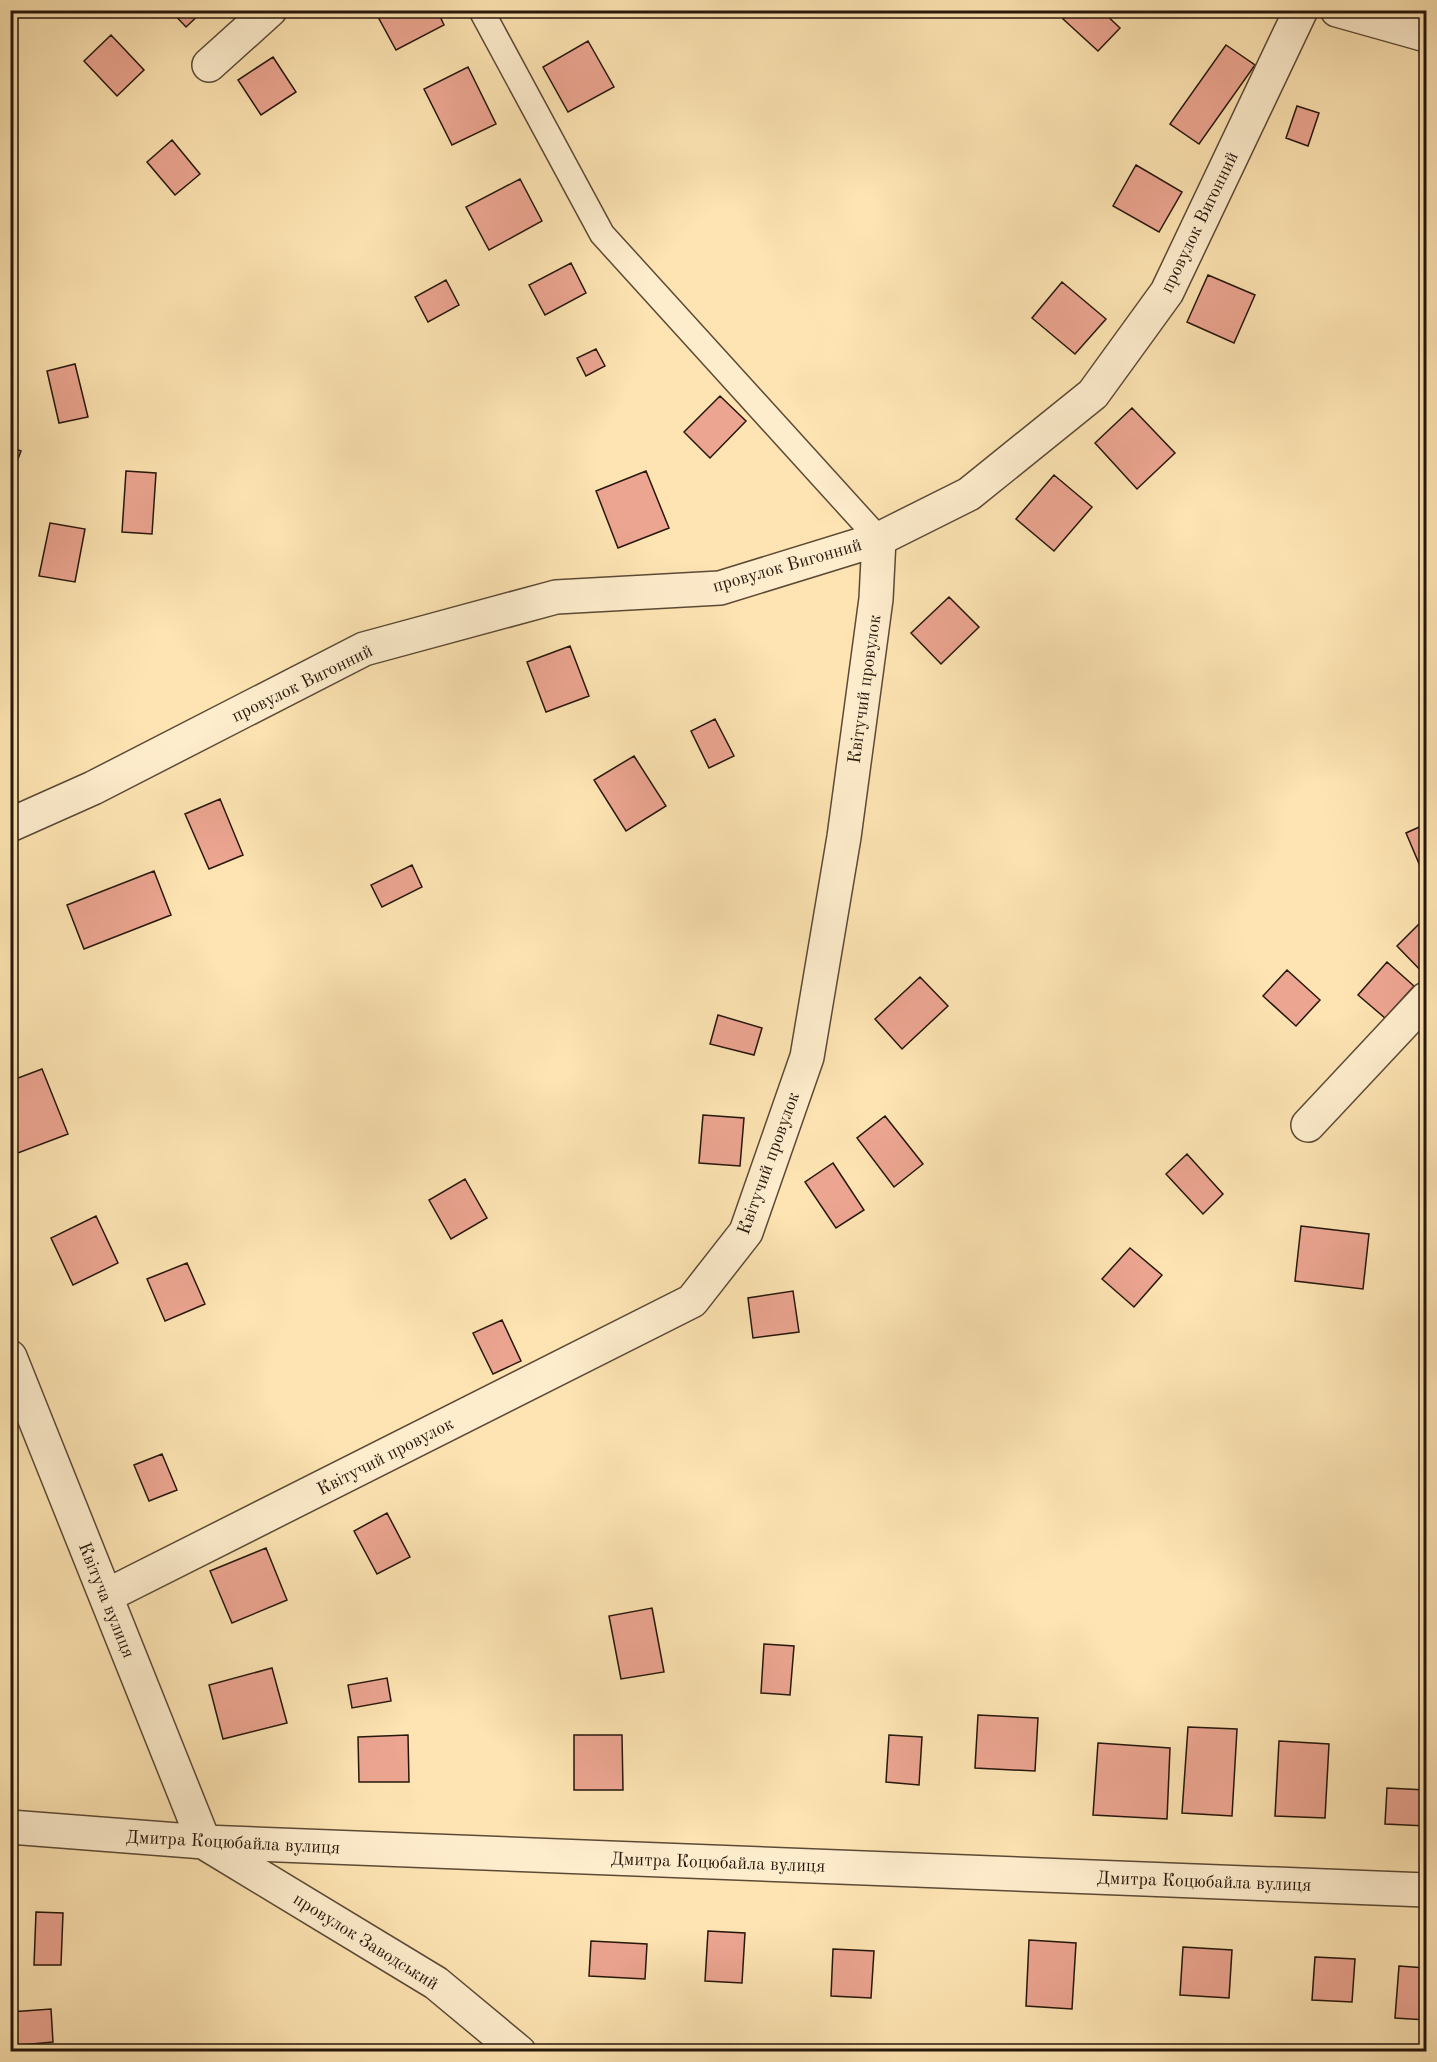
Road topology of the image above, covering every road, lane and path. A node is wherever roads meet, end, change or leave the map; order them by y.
1 (270, 10) edge
2 (481, 10) edge
3 (1300, 10) edge
4 (1337, 10) edge
5 (1426, 35) edge
6 (209, 65) dead end
7 (879, 539) junction
8 (10, 825) edge
9 (1426, 999) edge
10 (1308, 1125) dead end
11 (10, 1357) edge
12 (106, 1596) junction
13 (10, 1827) edge
14 (204, 1842) junction
15 (1426, 1890) edge
16 (519, 2052) edge

1 - 6 street
2 - 7 lane
3 - 7 street, провулок Вигонний
4 - 5 street
7 - 8 street, провулок Вигонний
7 - 12 street, Квітучий провулок
9 - 10 street
11 - 12 street, Квітуча вулиця
12 - 14 street, Квітуча вулиця
13 - 14 street, Дмитра Коцюбайла вулиця
14 - 15 street, Дмитра Коцюбайла вулиця
14 - 16 street, провулок Заводський

